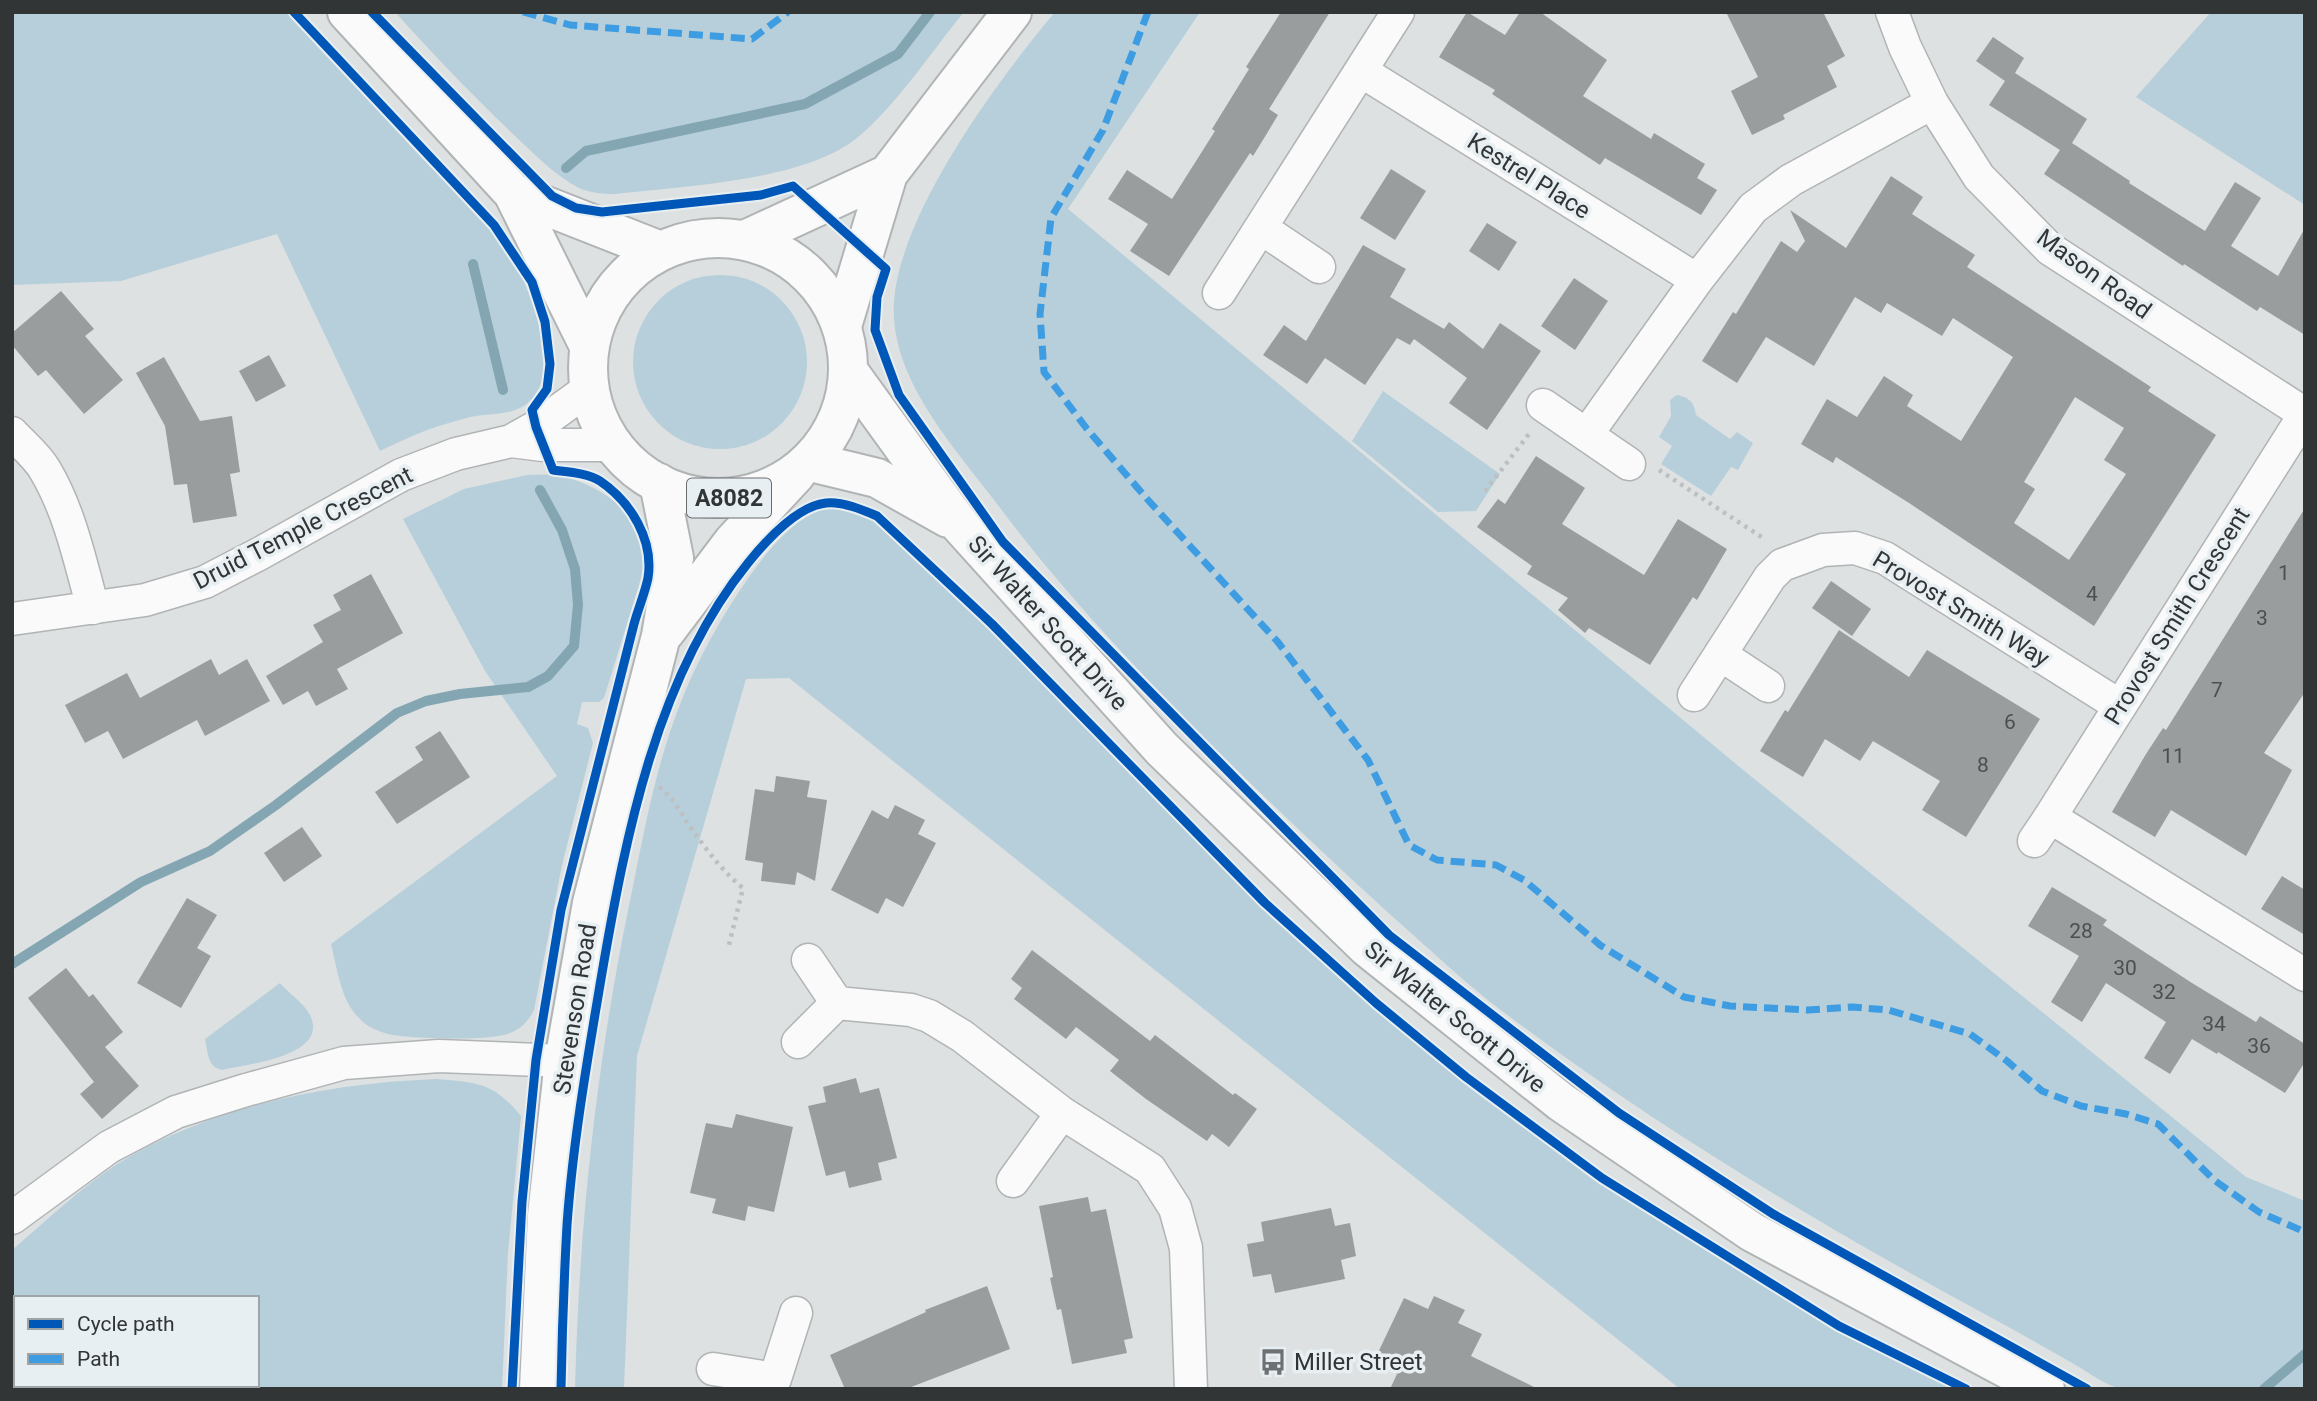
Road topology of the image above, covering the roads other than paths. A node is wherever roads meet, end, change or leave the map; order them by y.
1 (347, 12) edge
2 (1012, 12) edge
3 (1398, 12) edge
4 (1892, 12) edge
5 (1361, 71) junction
6 (1932, 103) junction
7 (888, 174) junction
8 (513, 193) junction
9 (1261, 228) junction
10 (747, 239) junction
11 (658, 250) junction
12 (1319, 267) dead end
13 (1698, 280) junction
14 (1219, 293) dead end
15 (842, 326) junction
16 (588, 344) junction
17 (849, 372) junction
18 (587, 390) junction
19 (1545, 406) road end
20 (2305, 414) edge
21 (12, 433) edge
22 (1587, 434) junction
23 (511, 442) junction
24 (610, 445) junction
25 (1629, 464) road end
26 (804, 468) junction
27 (659, 483) junction
28 (959, 524) junction
29 (93, 608) junction
30 (12, 619) edge
31 (661, 636) junction
32 (1721, 655) junction
33 (1768, 686) dead end
34 (1695, 695) dead end
35 (2120, 706) junction
36 (808, 960) dead end
37 (2305, 975) edge
38 (837, 1003) junction
39 (798, 1042) dead end
40 (564, 1061) junction
41 (1062, 1113) junction
42 (1013, 1181) dead end
43 (12, 1218) edge
44 (796, 1313) dead end
45 (713, 1369) dead end
46 (778, 1384) edge
47 (539, 1389) edge
48 (1191, 1389) edge
49 (2045, 1389) edge

1 - 8 main road, A8082
2 - 7 main road
3 - 5 street
4 - 6 street, Mason Road
5 - 9 street
5 - 13 street, Kestrel Place
6 - 13 street
6 - 20 street, Mason Road
7 - 10 main road
7 - 15 main road
8 - 11 main road, A8082
8 - 16 main road, A8082
9 - 12 street
9 - 14 street
10 - 11 main road, A8082
10 - 15 main road, A8082
11 - 16 main road, A8082
13 - 22 street
15 - 17 main road, A8082
16 - 18 main road, A8082
17 - 26 main road, A8082
17 - 28 main road, Sir Walter Scott Drive / A8082
18 - 23 street, Druid Temple Crescent
18 - 24 main road, A8082
19 - 22 street
20 - 35 street, Provost Smith Crescent
21 - 29 street
22 - 25 street
23 - 24 street, Druid Temple Crescent
23 - 29 street, Druid Temple Crescent
24 - 27 main road, A8082
26 - 27 main road, A8082
26 - 28 main road, Sir Walter Scott Drive / A8082
26 - 31 main road, Stevenson Road
27 - 31 main road, Stevenson Road
28 - 49 main road, Sir Walter Scott Drive / A8082
29 - 30 street, Druid Temple Crescent
31 - 40 main road, Stevenson Road
32 - 33 street
32 - 34 street
32 - 35 street, Provost Smith Way
35 - 37 street, Provost Smith Crescent
36 - 38 street
38 - 39 street
38 - 41 street
40 - 43 street
40 - 47 main road, Stevenson Road
41 - 42 street
41 - 48 street
44 - 46 street
45 - 46 street

